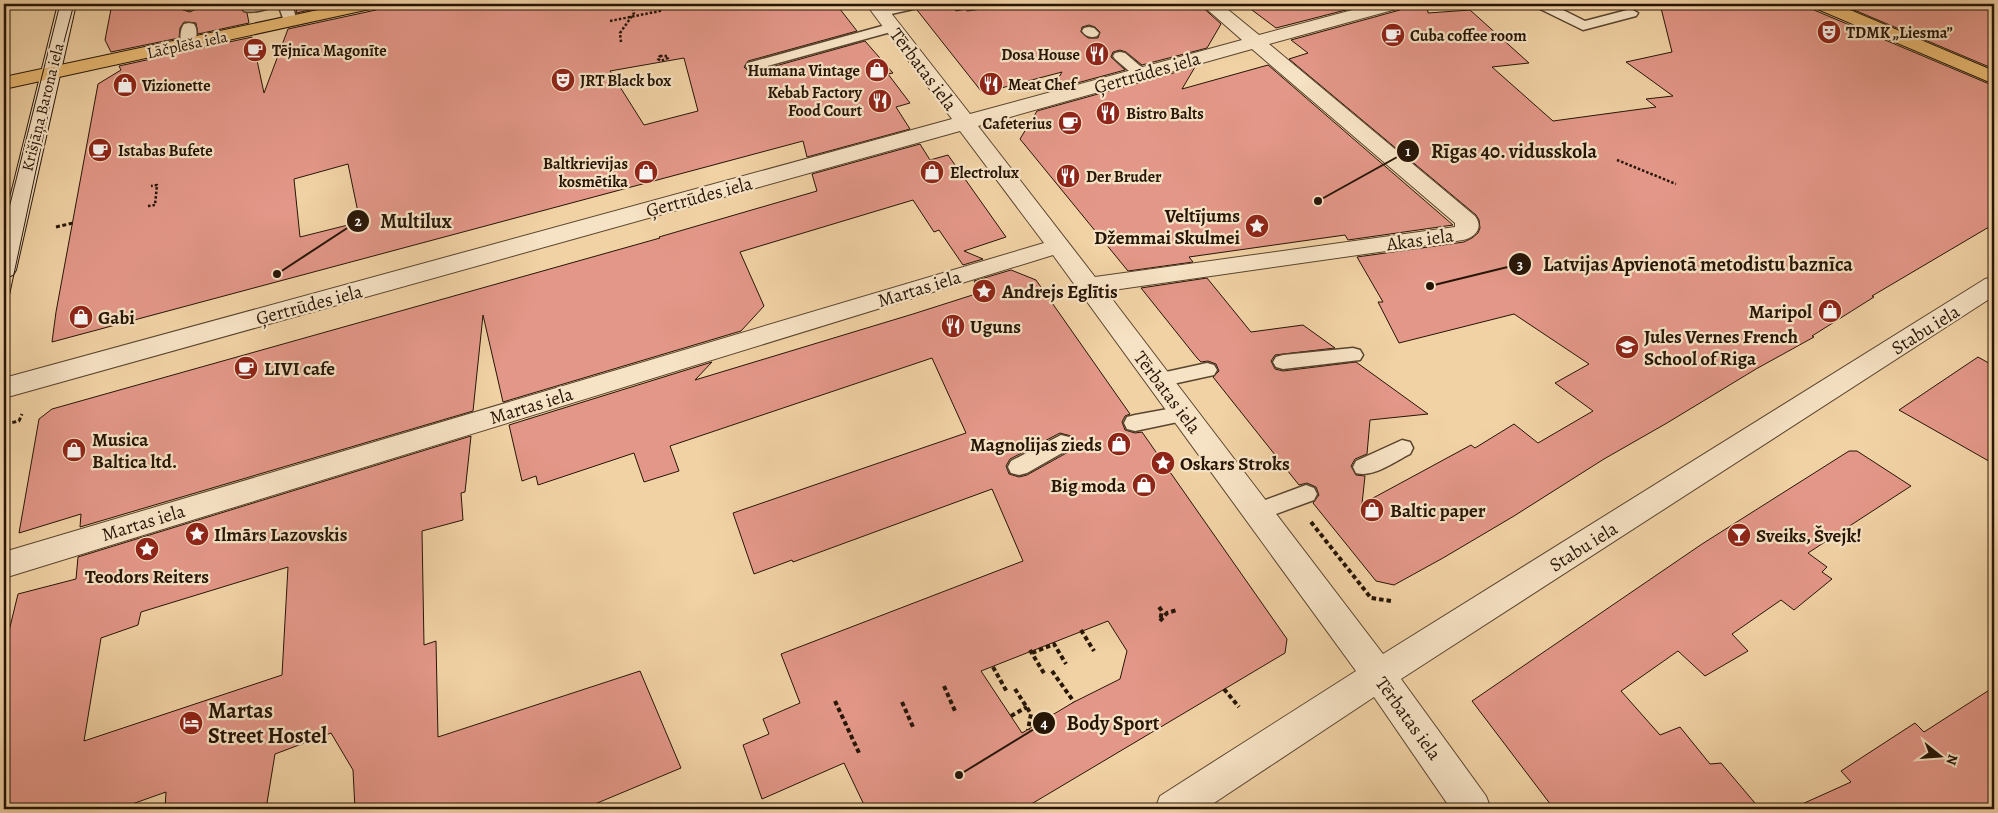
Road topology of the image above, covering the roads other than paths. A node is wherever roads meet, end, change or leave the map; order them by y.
1 (67, 4) edge
2 (269, 4) edge
3 (370, 4) edge
4 (1210, 4) edge
5 (1394, 4) edge
6 (1541, 4) edge
7 (1821, 4) edge
8 (913, 6) dead end
9 (249, 8) dead end
10 (287, 12) edge
11 (1631, 13) dead end
12 (883, 15) edge
13 (1255, 42) junction
14 (1120, 56) dead end
15 (753, 66) dead end
16 (49, 74) junction
17 (1141, 74) junction
18 (1994, 78) edge
19 (4, 83) edge
20 (964, 123) junction
21 (1058, 246) junction
22 (4, 270) edge
23 (1994, 284) edge
24 (1089, 286) junction
25 (1353, 355) dead end
26 (1283, 362) dead end
27 (1208, 370) dead end
28 (1159, 380) junction
29 (4, 388) edge
30 (1184, 414) junction
31 (1135, 423) dead end
32 (1061, 443) dead end
33 (1402, 448) dead end
34 (1019, 467) dead end
35 (1364, 467) dead end
36 (1306, 494) dead end
37 (1257, 512) junction
38 (4, 566) edge
39 (1379, 675) junction
40 (1174, 809) edge
41 (1473, 809) edge

1 - 16 street, Krišjāņa Barona iela
2 - 9 lane
3 - 10 main road, Lāčplēša iela
4 - 13 street, Akas iela
5 - 13 street, Ģertrūdes iela
6 - 11 lane
7 - 18 main road
8 - 12 lane
10 - 16 main road, Lāčplēša iela
12 - 15 lane
12 - 20 street, Tērbatas iela
13 - 17 street, Ģertrūdes iela
13 - 24 street, Akas iela
14 - 17 lane
16 - 19 main road, Lāčplēša iela
16 - 22 street, Krišjāņa Barona iela
17 - 20 street, Ģertrūdes iela
20 - 21 street, Tērbatas iela
20 - 29 street, Ģertrūdes iela
21 - 24 street, Tērbatas iela
21 - 38 street, Martas iela
23 - 39 street, Stabu iela
24 - 28 street, Tērbatas iela
25 - 26 lane
27 - 28 lane
28 - 30 street, Tērbatas iela
30 - 31 lane
30 - 37 street, Tērbatas iela
32 - 34 lane
33 - 35 lane
36 - 37 lane
37 - 39 street, Tērbatas iela
39 - 40 street, Stabu iela
39 - 41 street, Tērbatas iela

